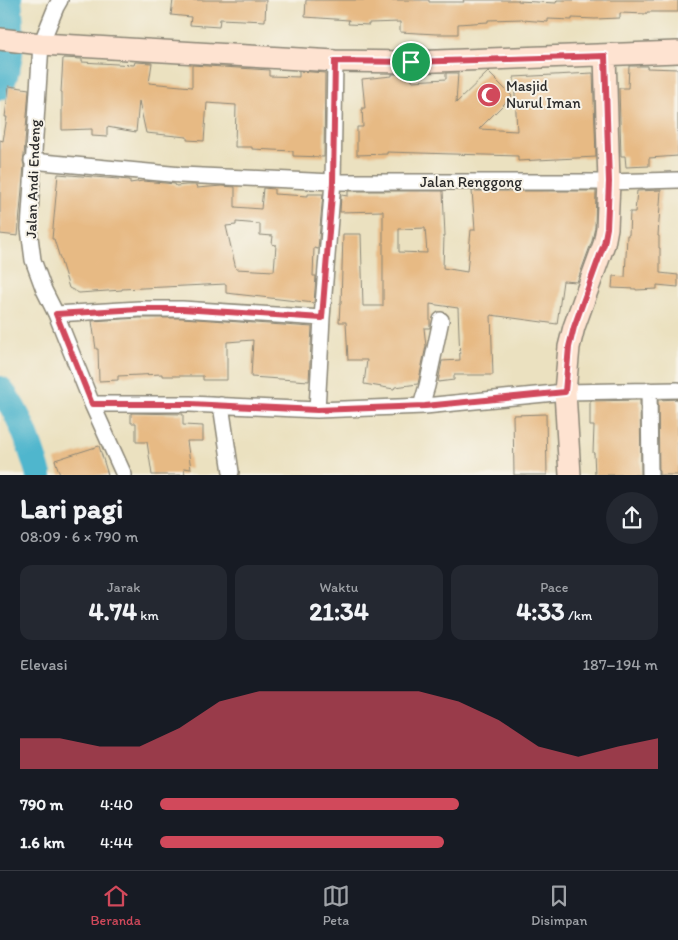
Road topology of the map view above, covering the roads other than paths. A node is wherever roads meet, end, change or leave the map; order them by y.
1 (60, 0) edge
2 (9, 40) edge
3 (40, 44) junction
4 (678, 52) edge
5 (605, 56) junction
6 (335, 61) junction
7 (32, 161) junction
8 (678, 180) edge
9 (333, 182) junction
10 (609, 182) junction
11 (56, 314) junction
12 (322, 318) junction
13 (441, 320) dead end
14 (649, 390) junction
15 (678, 390) edge
16 (565, 392) junction
17 (92, 404) junction
18 (221, 405) junction
19 (420, 406) junction
20 (317, 410) junction
21 (231, 472) dead end
22 (124, 475) edge
23 (570, 475) edge
24 (650, 475) edge

1 - 3 street
2 - 3 main road
3 - 6 main road
3 - 7 street, Jalan Andi Endeng
4 - 5 main road
5 - 6 main road
5 - 10 main road
6 - 9 street
7 - 9 street, Jalan Renggong
7 - 11 street, Jalan Andi Endeng
8 - 10 street, Jalan Renggong
9 - 10 street, Jalan Renggong
9 - 12 street
10 - 16 main road
11 - 12 street
11 - 17 street, Jalan Andi Endeng
12 - 20 street
13 - 19 street
14 - 15 street
14 - 16 street
14 - 24 street
16 - 19 street
16 - 23 main road
17 - 18 street
17 - 22 street, Jalan Andi Endeng
18 - 20 street
18 - 21 street
19 - 20 street

